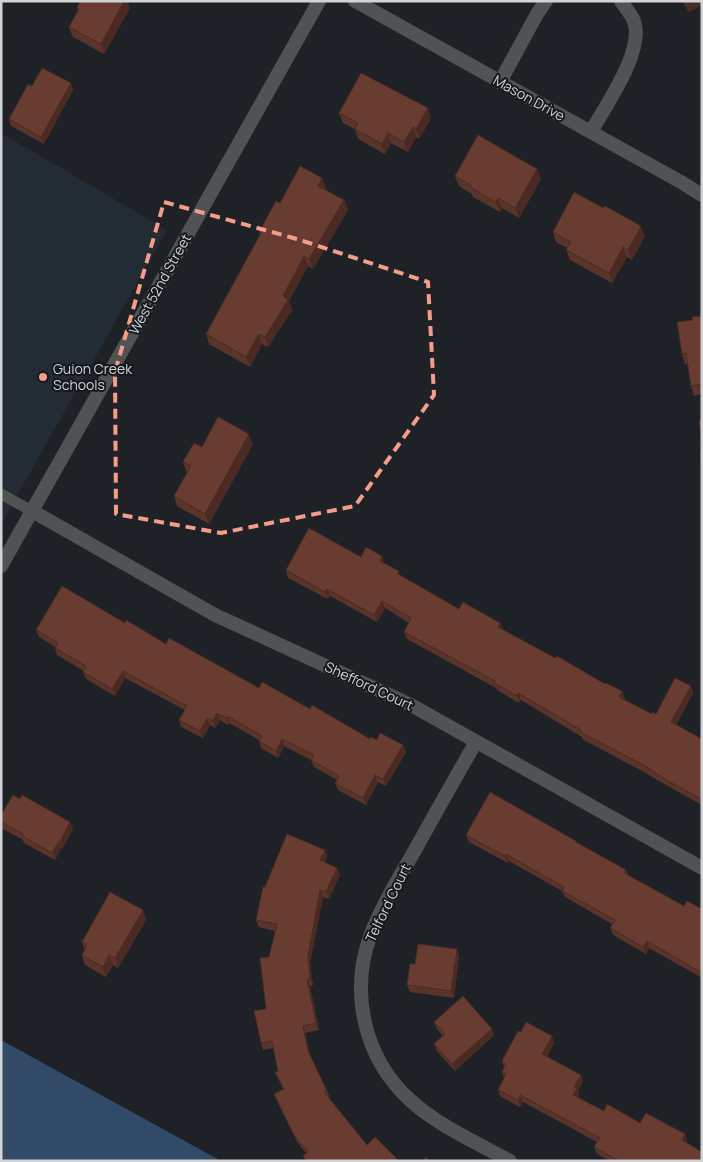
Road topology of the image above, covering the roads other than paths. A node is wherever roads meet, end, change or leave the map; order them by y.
1 (319, 1) edge
2 (355, 1) edge
3 (546, 1) edge
4 (621, 1) edge
5 (500, 82) junction
6 (591, 132) junction
7 (702, 195) edge
8 (1, 494) edge
9 (32, 511) junction
10 (1, 566) edge
11 (476, 742) junction
12 (702, 868) edge
13 (510, 1161) edge

1 - 9 street, West 52nd Street
2 - 5 street, Mason Drive
3 - 5 street
4 - 6 street
5 - 6 street, Mason Drive
6 - 7 street, Mason Drive
8 - 9 lane
9 - 10 street, West 52nd Street
9 - 11 street, Shefford Court
11 - 12 street, Shefford Court
11 - 13 street, Telford Court

